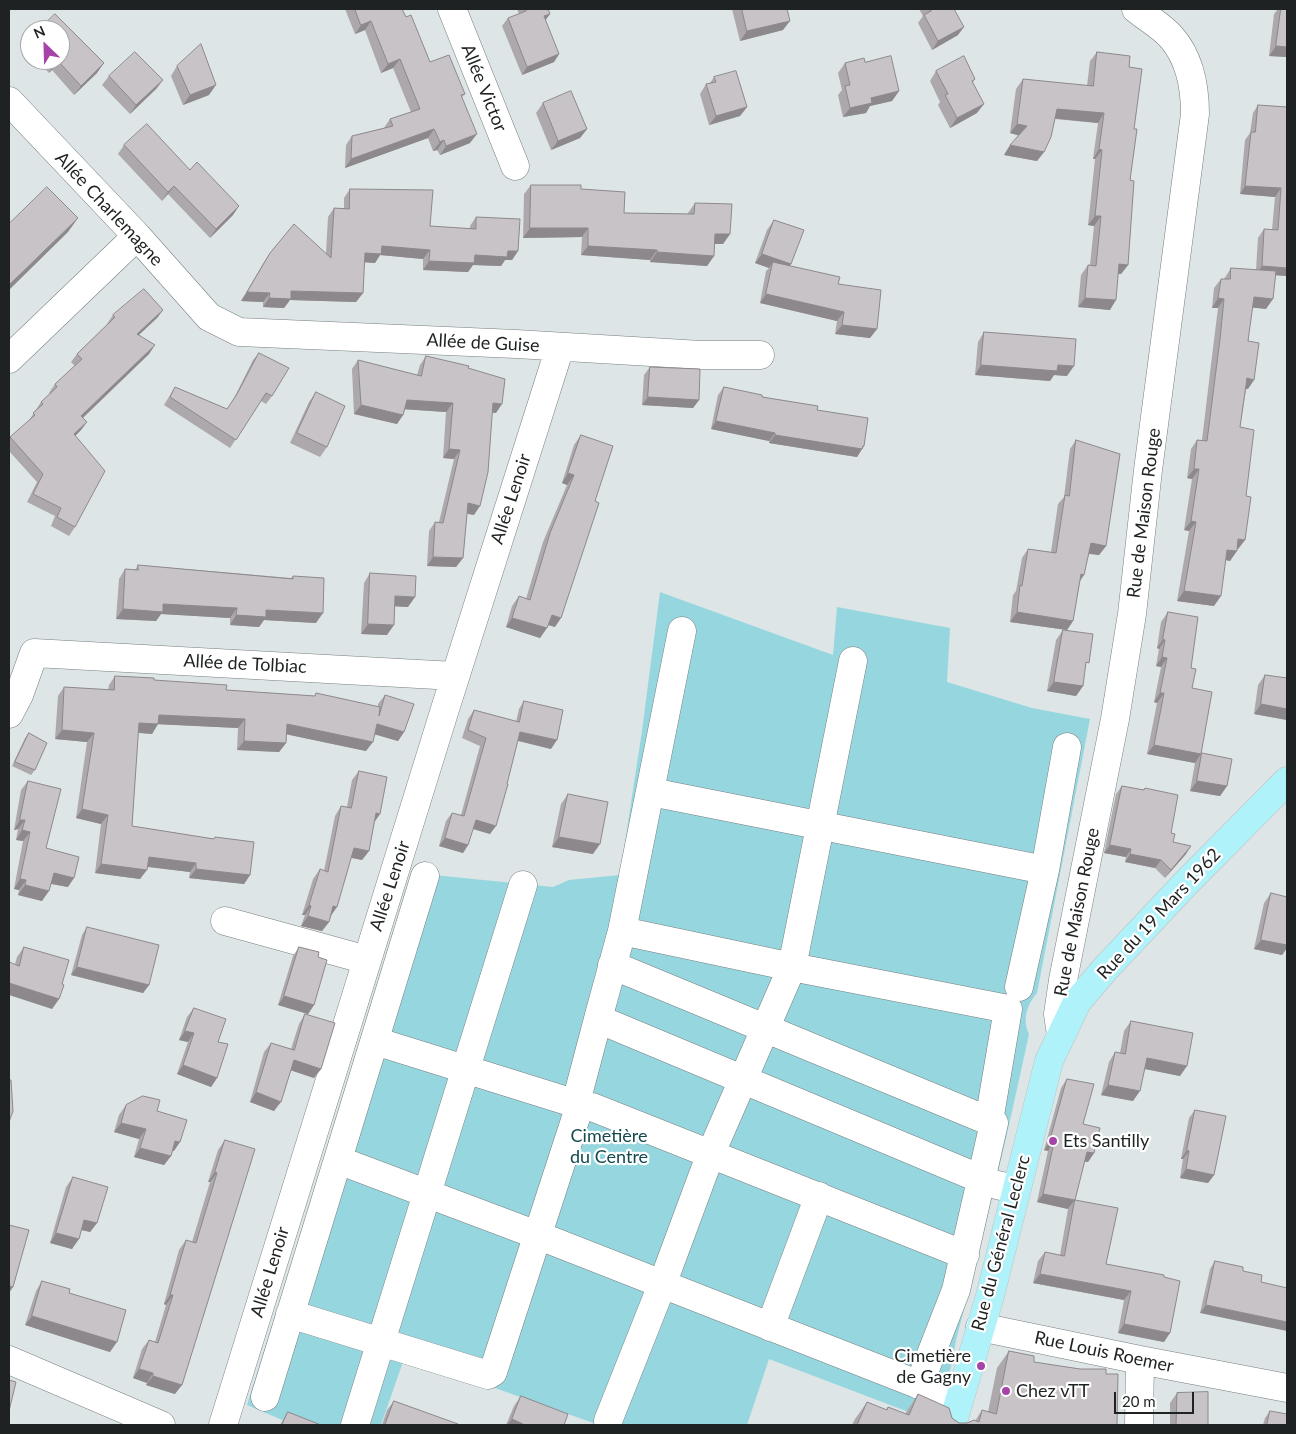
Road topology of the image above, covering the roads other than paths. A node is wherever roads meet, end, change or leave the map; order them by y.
1 (452, 9) edge
2 (1136, 9) edge
3 (9, 101) edge
4 (515, 166) dead end
5 (136, 236) junction
6 (208, 317) joint
7 (560, 347) junction
8 (760, 356) dead end
9 (9, 359) edge
10 (682, 631) dead end
11 (853, 661) dead end
12 (455, 676) junction
13 (9, 714) edge
14 (1067, 747) dead end
15 (1287, 781) edge
16 (651, 792) junction
17 (820, 825) junction
18 (1045, 870) junction
19 (425, 876) dead end
20 (523, 885) dead end
21 (225, 921) dead end
22 (622, 930) junction
23 (367, 960) junction
24 (612, 965) junction
25 (792, 967) junction
26 (1019, 987) dead end
27 (598, 1019) junction
28 (765, 1028) junction
29 (1061, 1035) junction
30 (375, 1041) junction
31 (1049, 1060) joint
32 (465, 1068) junction
33 (743, 1080) junction
34 (580, 1105) junction
35 (989, 1121) junction
36 (711, 1153) junction
37 (338, 1160) junction
38 (981, 1179) junction
39 (1015, 1189) junction
40 (427, 1193) junction
41 (819, 1196) junction
42 (537, 1235) junction
43 (965, 1255) junction
44 (662, 1285) junction
45 (290, 1314) junction
46 (770, 1327) junction
47 (980, 1327) junction
48 (382, 1342) junction
49 (9, 1360) edge
50 (1140, 1360) junction
51 (919, 1386) junction
52 (1287, 1388) edge
53 (266, 1397) dead end
54 (955, 1413) edge
55 (608, 1421) dead end
56 (161, 1425) edge
57 (223, 1425) edge
58 (355, 1425) edge
59 (1139, 1425) edge

1 - 4 street, Allée Victor
2 - 29 street, Rue de Maison Rouge
3 - 5 street, Allée Charlemagne
5 - 6 street, Allée Charlemagne
5 - 9 street
6 - 7 street, Allée de Guise
7 - 8 street, Allée de Guise
7 - 12 street, Allée Lenoir
10 - 16 street
11 - 17 street
12 - 13 street, Allée de Tolbiac
12 - 23 street, Allée Lenoir
14 - 18 street
15 - 29 main road, Rue du 19 Mars 1962
16 - 17 street
16 - 22 street
17 - 18 street
17 - 25 street
18 - 26 street
19 - 30 street
20 - 32 street
21 - 23 street
22 - 24 street
22 - 25 street
23 - 57 street, Allée Lenoir
24 - 27 street
24 - 28 street
25 - 28 street
25 - 35 street
27 - 33 street
27 - 34 street
28 - 33 street
28 - 35 street
29 - 31 main road, Rue du 19 Mars 1962
30 - 32 street
30 - 37 street
31 - 39 main road, Rue du Général Leclerc
32 - 34 street
32 - 40 street
33 - 36 street
33 - 38 street
34 - 36 street
34 - 42 street
35 - 38 street
36 - 41 street
36 - 44 street
37 - 40 street
37 - 45 street
38 - 39 street
38 - 43 street
39 - 47 main road, Rue du Général Leclerc
40 - 42 street
40 - 48 street
41 - 43 street
41 - 46 street
42 - 44 street
42 - 48 street
43 - 51 street
44 - 46 street
44 - 55 street
45 - 48 street
45 - 53 street
46 - 51 street
47 - 50 street, Rue Louis Roemer
47 - 54 main road, Rue du Général Leclerc
48 - 58 street
49 - 56 street
50 - 52 street, Rue Louis Roemer
50 - 59 street
51 - 54 street

